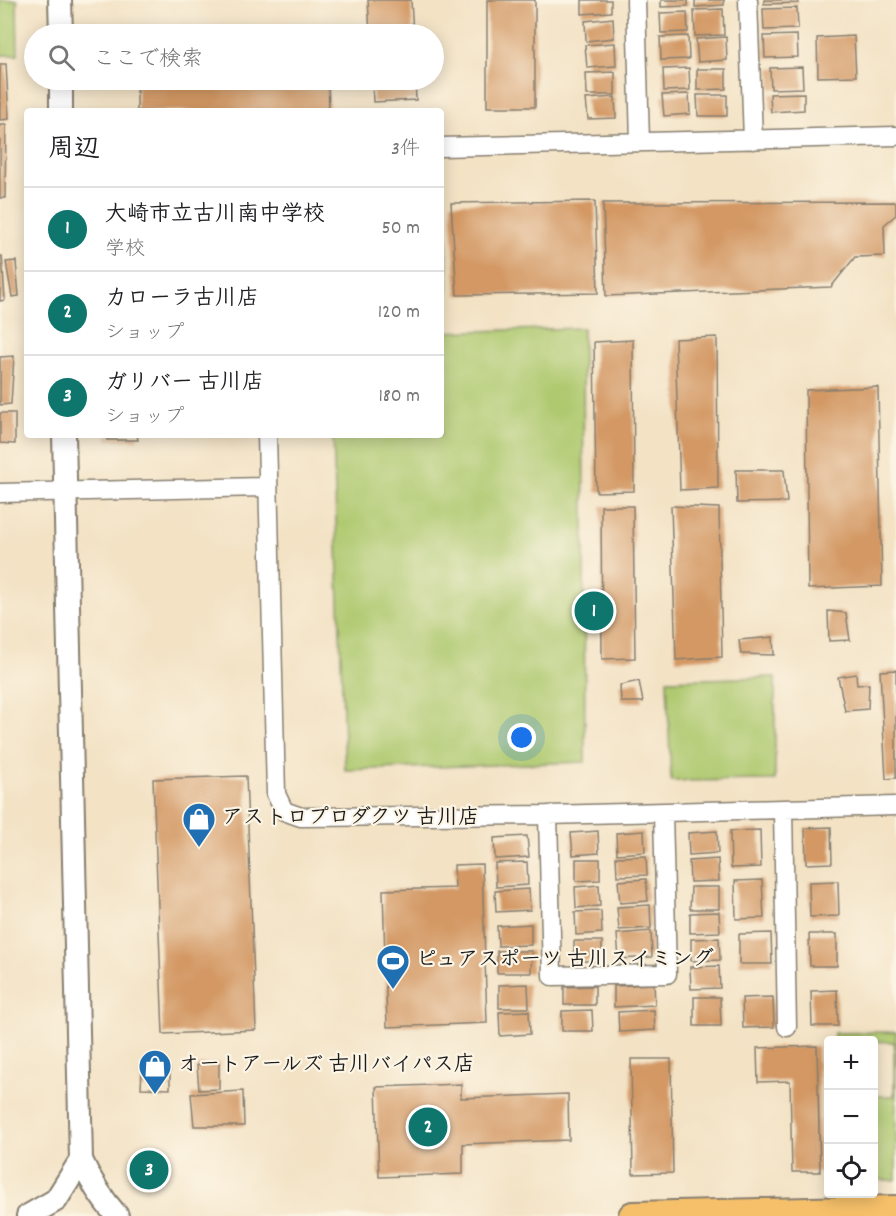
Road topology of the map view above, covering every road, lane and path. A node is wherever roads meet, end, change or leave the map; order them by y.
1 (60, 0) edge
2 (636, 0) edge
3 (748, 0) edge
4 (61, 24) edge
5 (61, 90) edge
6 (61, 108) edge
7 (896, 136) edge
8 (753, 140) junction
9 (640, 142) junction
10 (444, 147) edge
11 (64, 438) edge
12 (267, 438) edge
13 (268, 487) junction
14 (64, 490) junction
15 (0, 493) edge
16 (896, 806) edge
17 (783, 810) junction
18 (663, 813) junction
19 (548, 815) junction
20 (787, 1027) dead end
21 (81, 1160) junction
22 (896, 1210) edge
23 (28, 1216) edge
24 (117, 1216) edge
25 (633, 1216) edge

1 - 4 street
2 - 9 street
3 - 8 street
5 - 6 street
7 - 8 street
8 - 9 street
9 - 10 street
11 - 14 street
12 - 13 street
13 - 14 street
13 - 19 street
14 - 15 street
14 - 21 street
16 - 17 street
17 - 18 street
17 - 20 street
18 - 19 street
18 - 19 street
21 - 23 street
21 - 24 street
22 - 25 highway

